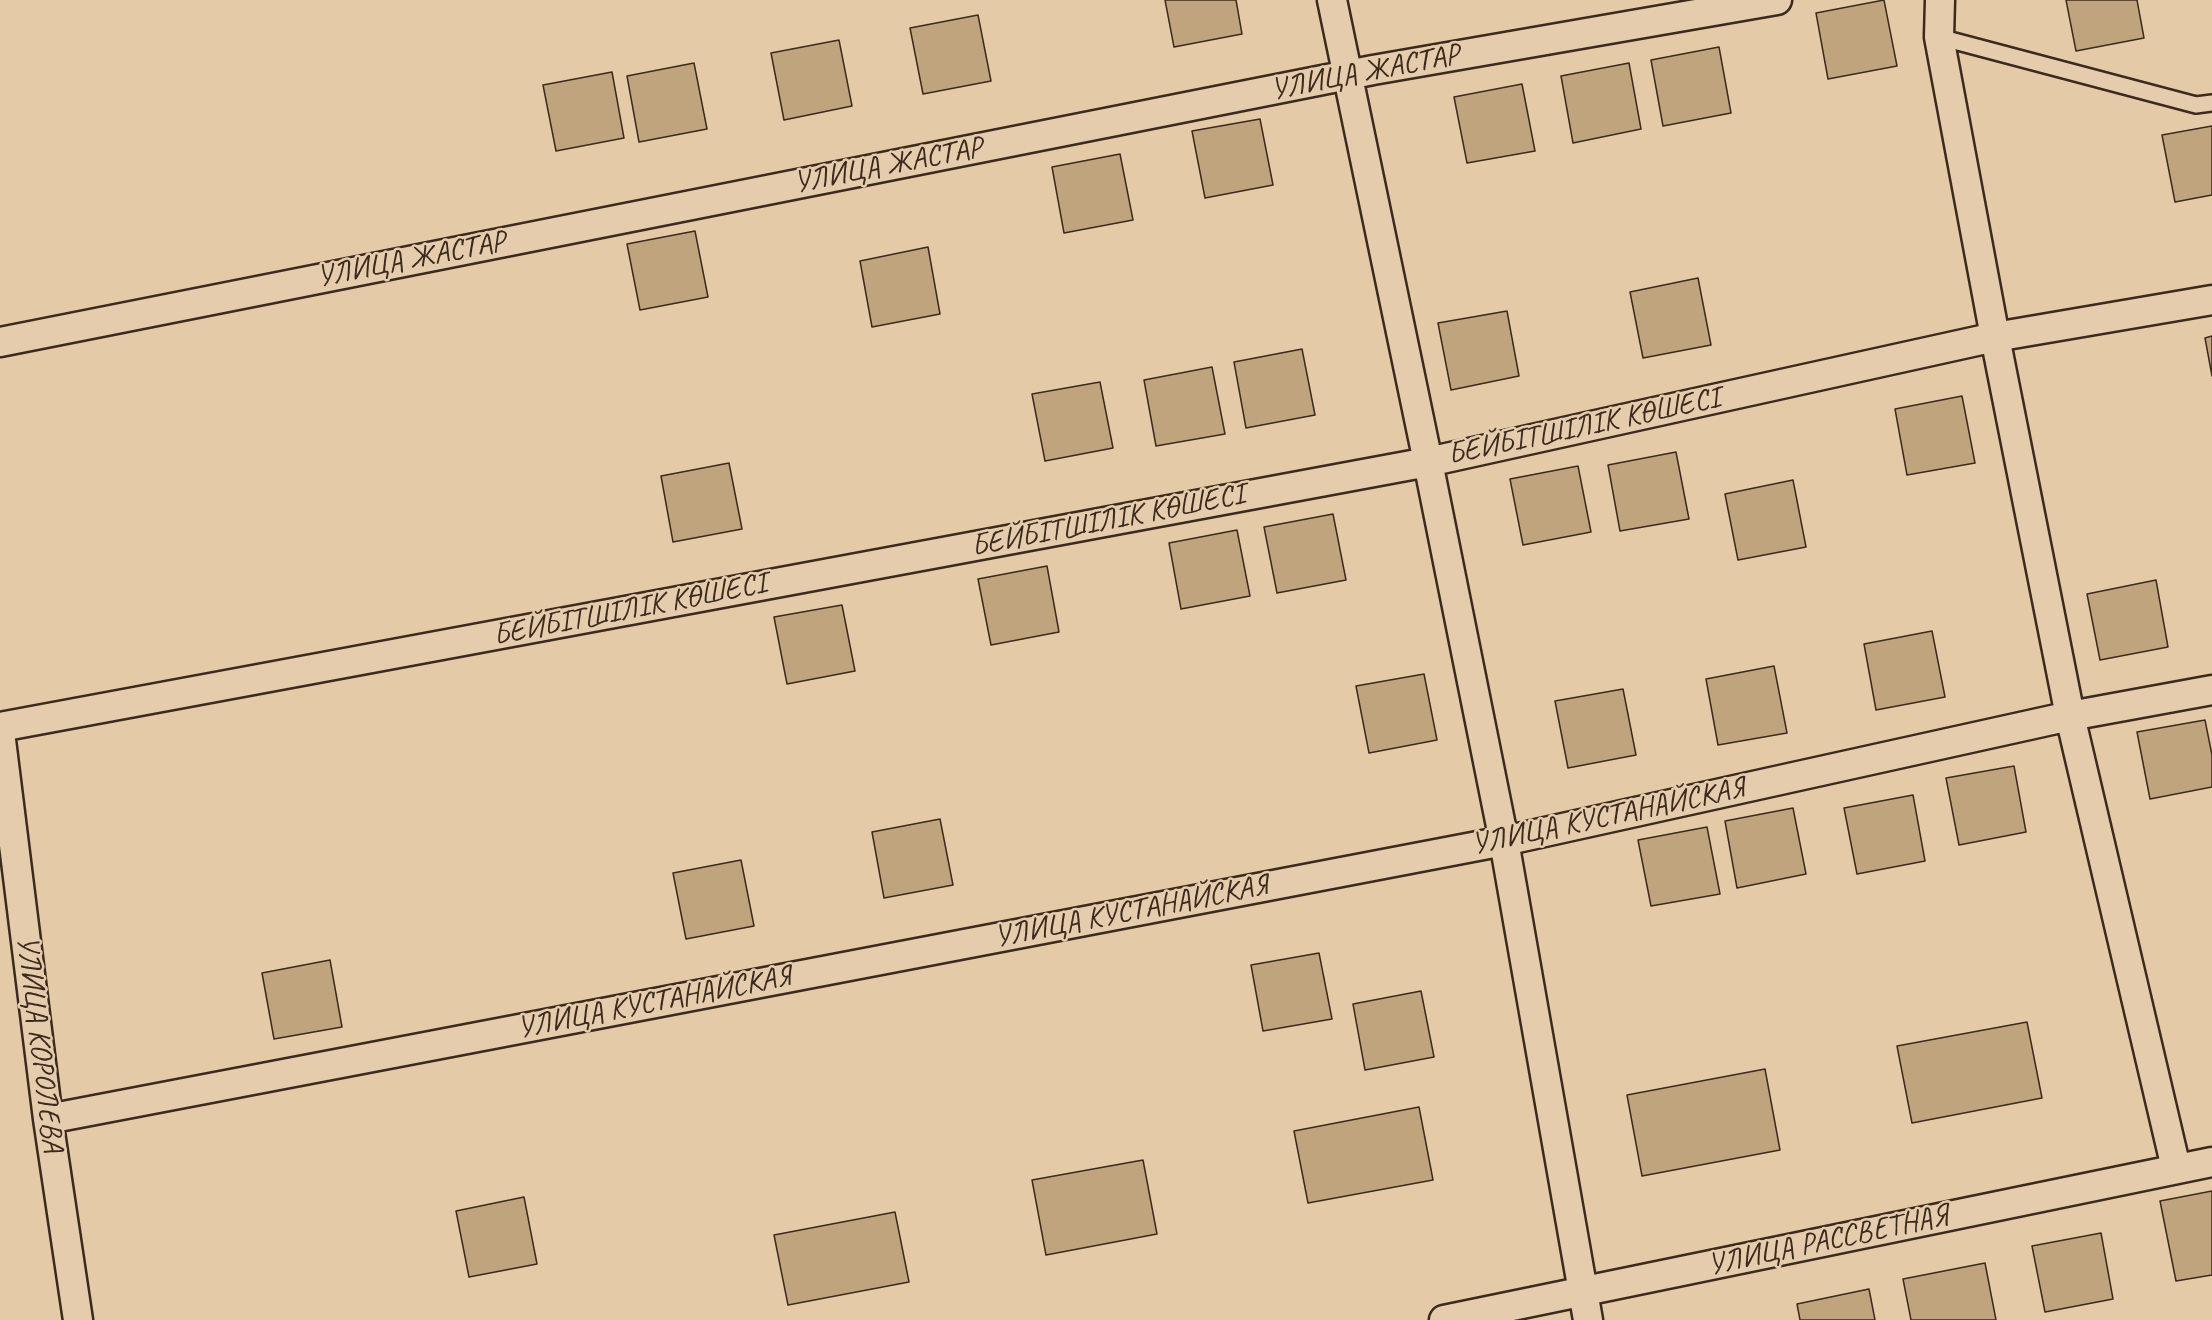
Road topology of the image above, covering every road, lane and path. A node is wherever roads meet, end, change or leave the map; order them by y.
1 (1332, 0) edge
2 (1777, 0) edge
3 (1940, 0) edge
4 (1939, 37) junction
5 (1347, 75) junction
6 (2212, 102) edge
7 (2212, 300) edge
8 (1995, 337) junction
9 (0, 342) edge
10 (1428, 462) junction
11 (2212, 690) edge
12 (2070, 716) junction
13 (0, 727) edge
14 (0, 732) edge
15 (1503, 841) junction
16 (48, 1119) junction
17 (2212, 1162) edge
18 (2176, 1168) junction
19 (1582, 1292) junction
20 (78, 1320) edge
21 (1444, 1320) edge
22 (1588, 1320) edge

1 - 5 street
2 - 5 street, УЛИЦА ЖАСТАР
3 - 4 street
4 - 6 lane
4 - 8 street
5 - 9 street, УЛИЦА ЖАСТАР
5 - 10 street
7 - 8 street, БЕЙБІТШІЛІК КӨШЕСІ
8 - 10 street, БЕЙБІТШІЛІК КӨШЕСІ
8 - 12 street
10 - 13 street, БЕЙБІТШІЛІК КӨШЕСІ
10 - 15 street
11 - 12 street, УЛИЦА КУСТАНАЙСКАЯ
12 - 15 street, УЛИЦА КУСТАНАЙСКАЯ
12 - 18 street
14 - 16 street, УЛИЦА КОРОЛЕВА
15 - 16 street, УЛИЦА КУСТАНАЙСКАЯ
15 - 19 street
16 - 20 street, УЛИЦА КОРОЛЕВА
17 - 18 street, УЛИЦА РАССВЕТНАЯ
18 - 19 street, УЛИЦА РАССВЕТНАЯ
19 - 21 street, УЛИЦА РАССВЕТНАЯ
19 - 22 street

